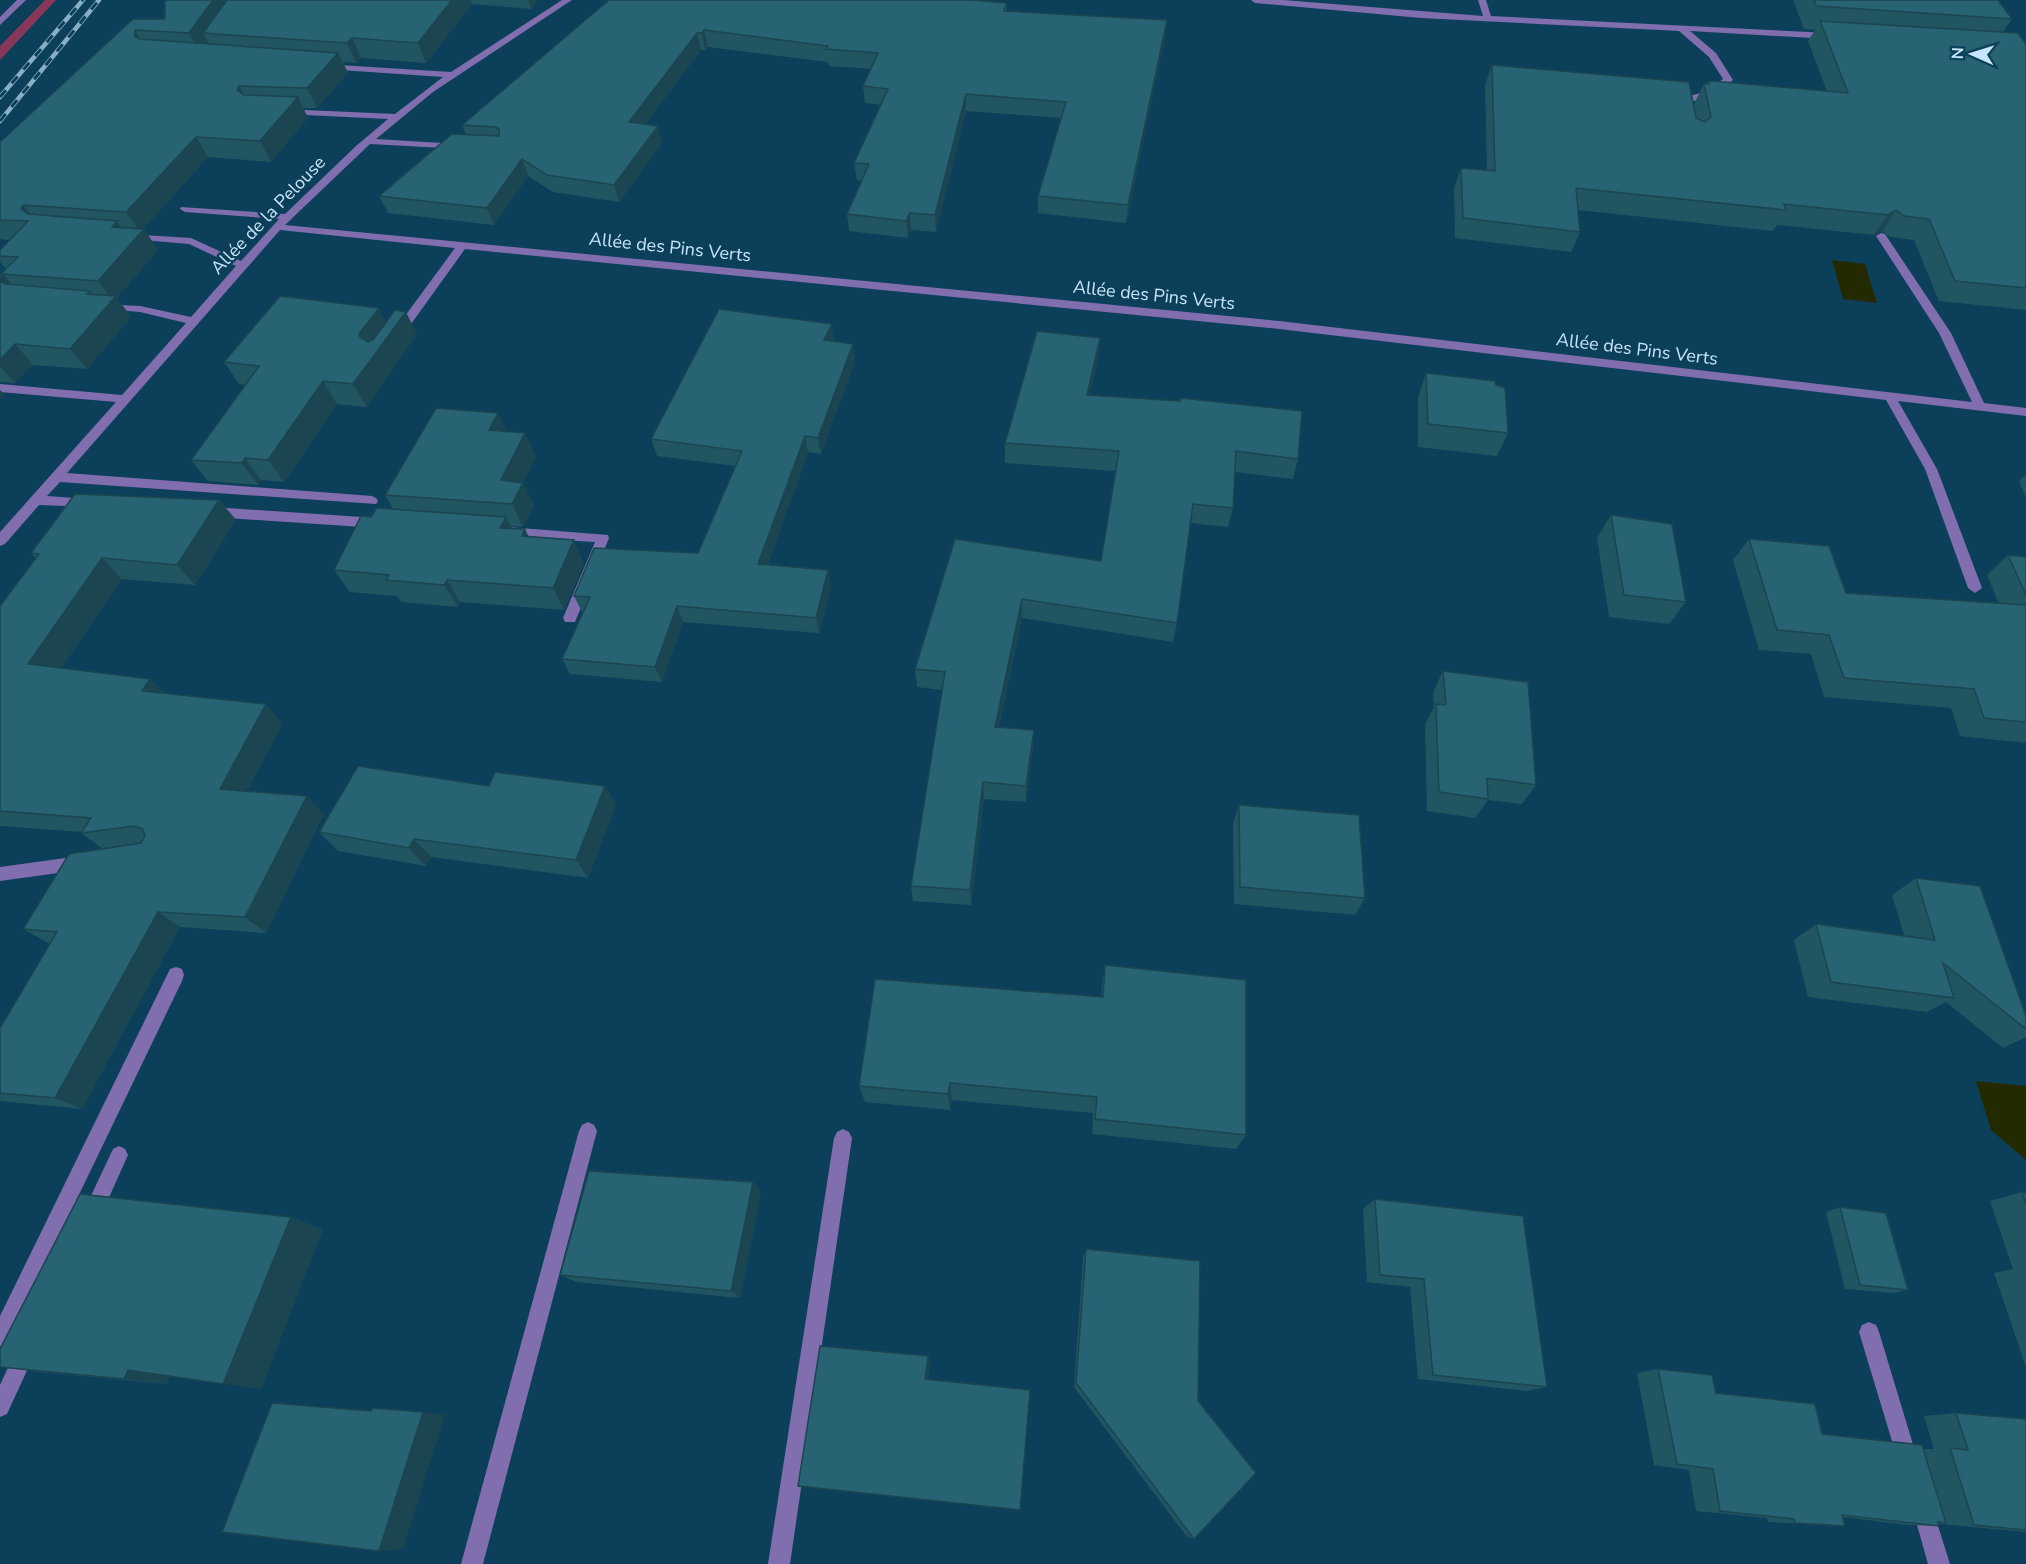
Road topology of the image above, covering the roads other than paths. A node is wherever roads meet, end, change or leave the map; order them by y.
1 (22, 0) edge
2 (568, 0) edge
3 (1256, 0) edge
4 (1482, 0) edge
5 (1488, 19) junction
6 (0, 22) edge
7 (1682, 29) junction
8 (1836, 37) edge
9 (318, 65) edge
10 (324, 75) edge
11 (452, 75) junction
12 (439, 84) junction
13 (278, 111) edge
14 (396, 117) junction
15 (1690, 119) edge
16 (367, 141) junction
17 (467, 147) edge
18 (185, 209) dead end
19 (287, 217) junction
20 (276, 226) junction
21 (123, 236) edge
22 (1881, 236) edge
23 (462, 245) junction
24 (242, 265) junction
25 (93, 305) edge
26 (193, 321) junction
27 (387, 349) edge
28 (0, 388) edge
29 (1890, 397) junction
30 (124, 399) junction
31 (1980, 407) junction
32 (2026, 412) edge
33 (56, 477) junction
34 (35, 500) junction
35 (372, 501) dead end
36 (106, 505) edge
37 (199, 511) edge
38 (0, 521) edge
39 (15, 524) junction
40 (385, 524) edge
41 (500, 531) edge
42 (0, 542) edge
43 (1975, 588) dead end
44 (570, 618) dead end
45 (101, 860) edge
46 (0, 874) edge
47 (176, 975) dead end
48 (588, 1131) dead end
49 (843, 1138) dead end
50 (119, 1155) dead end
51 (84, 1228) edge
52 (1869, 1332) dead end
53 (35, 1333) edge
54 (0, 1337) edge
55 (0, 1407) edge
56 (472, 1564) edge
57 (779, 1564) edge
58 (1939, 1564) edge

1 - 6 street
2 - 11 street, Allée de la Pelouse
3 - 5 street
4 - 5 street
5 - 7 street
7 - 8 street
7 - 15 street
9 - 11 street
10 - 12 street
11 - 12 street, Allée de la Pelouse
12 - 14 street, Allée de la Pelouse
13 - 14 street
14 - 16 street, Allée de la Pelouse
16 - 17 street
16 - 19 street, Allée de la Pelouse
18 - 19 street
19 - 20 street, Allée de la Pelouse
20 - 23 street, Allée des Pins Verts
20 - 24 street, Allée de la Pelouse
21 - 24 street
22 - 31 street
23 - 27 street
23 - 29 street, Allée des Pins Verts
24 - 26 street, Allée de la Pelouse
25 - 26 street
26 - 30 street, Allée de la Pelouse
28 - 30 street
29 - 31 street, Allée des Pins Verts
29 - 43 street
30 - 33 street, Allée de la Pelouse
31 - 32 street, Allée des Pins Verts
33 - 34 street, Allée de la Pelouse
33 - 35 street
34 - 36 street
34 - 39 street, Allée de la Pelouse
37 - 40 street
38 - 39 street
39 - 42 street, Allée de la Pelouse
41 - 44 street
45 - 46 street
47 - 54 street
48 - 56 street
49 - 57 street
50 - 51 street
52 - 58 street
53 - 55 street

